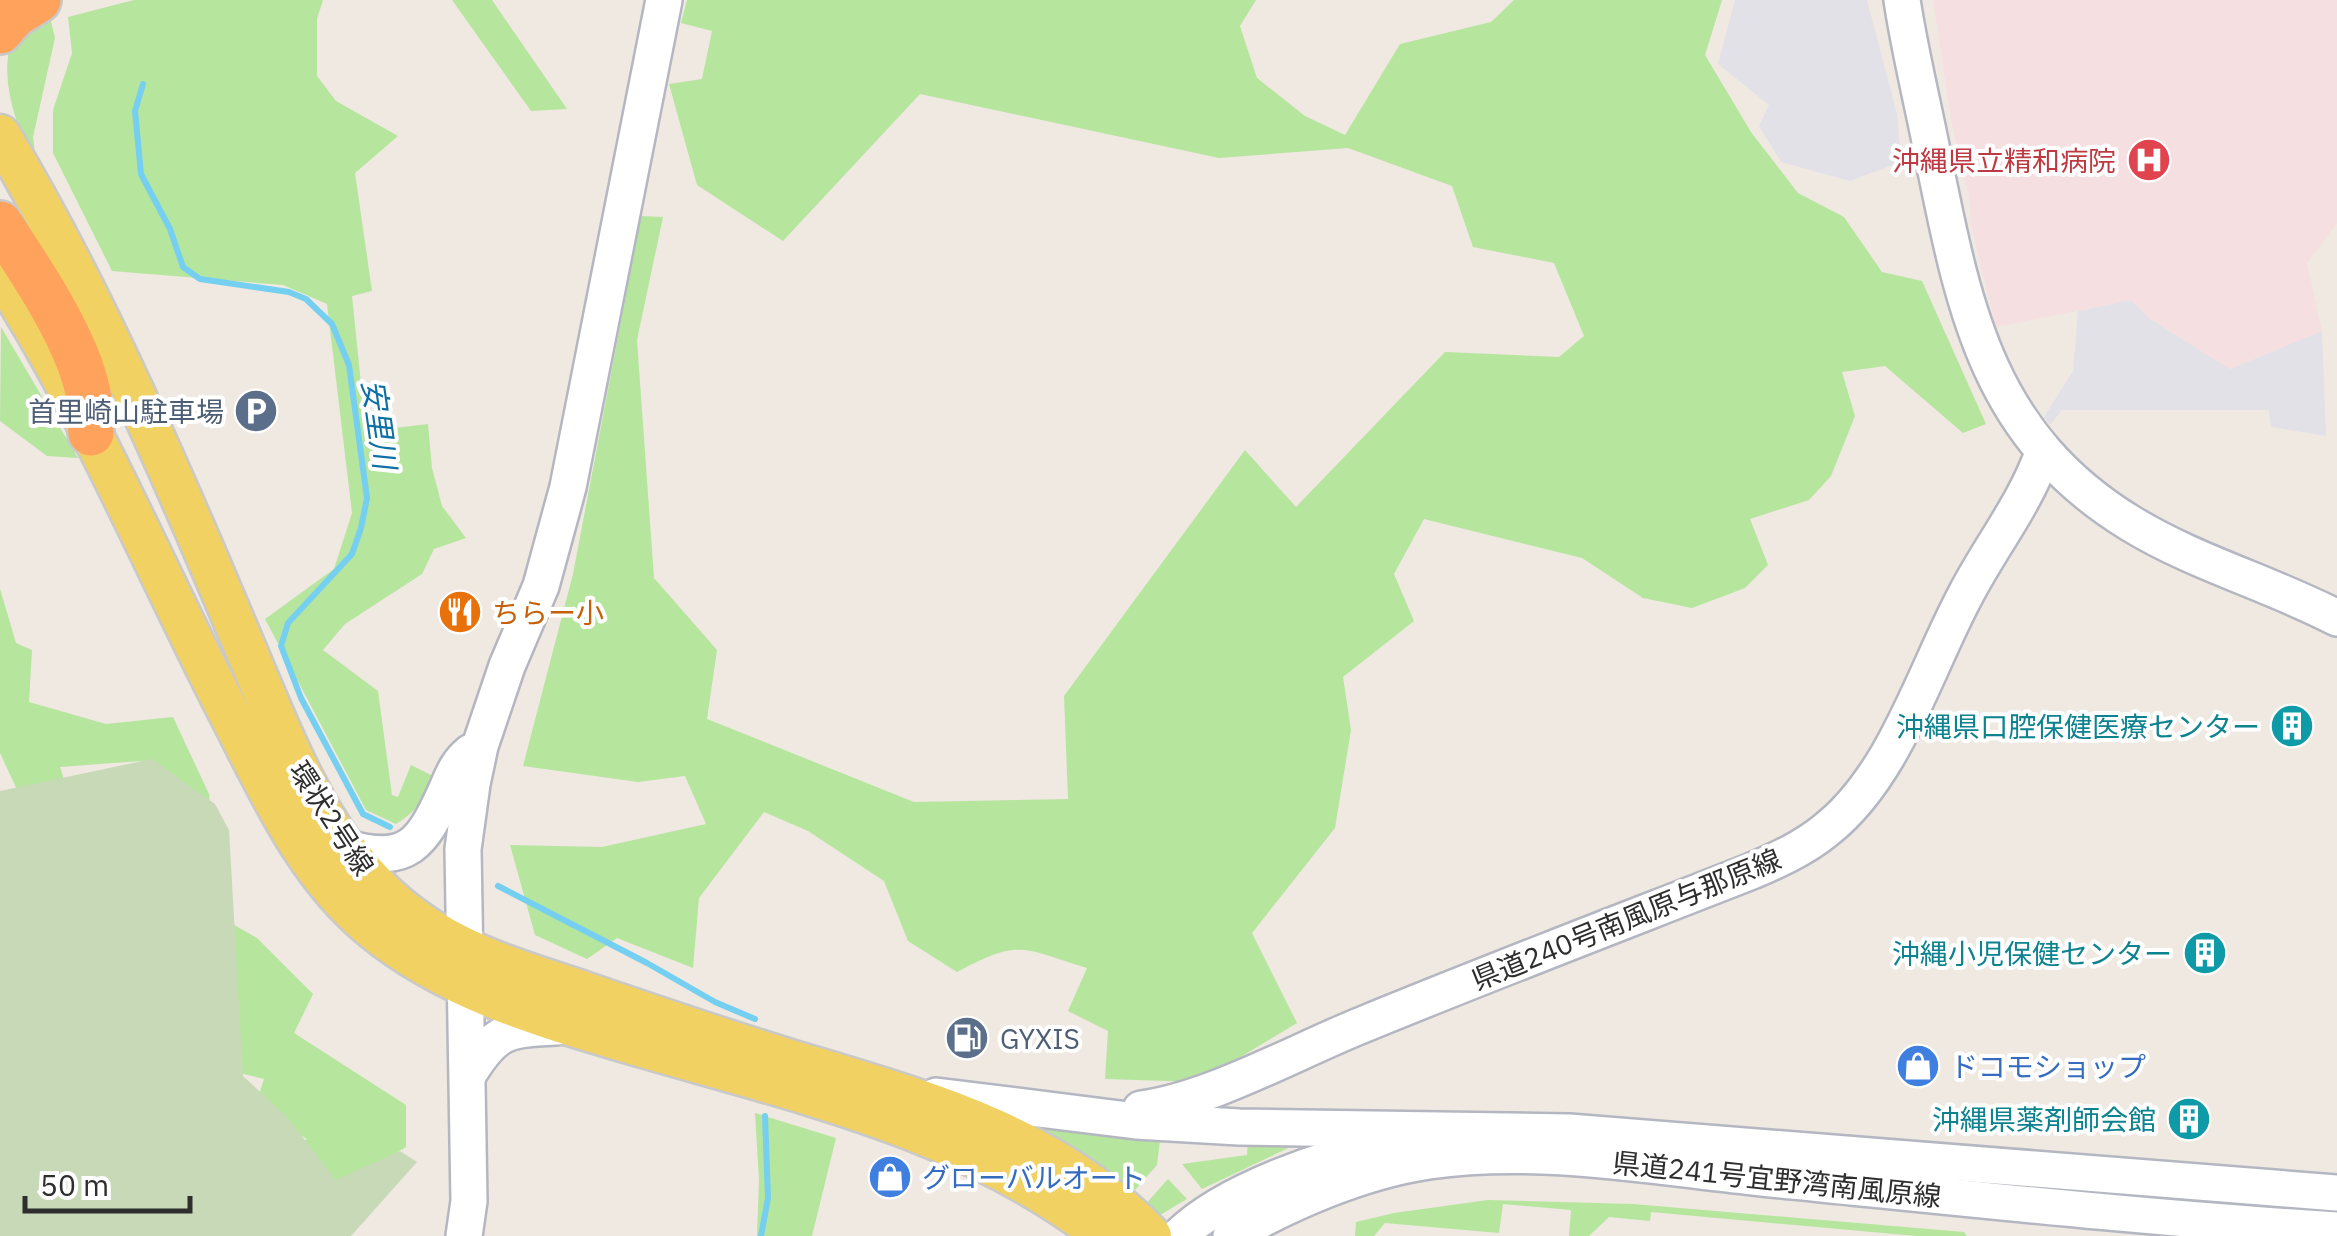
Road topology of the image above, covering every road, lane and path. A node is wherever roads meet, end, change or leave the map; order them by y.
1 (38, 0) edge
2 (664, 0) edge
3 (1902, 0) edge
4 (0, 32) edge
5 (0, 134) edge
6 (0, 224) edge
7 (0, 272) edge
8 (91, 433) junction
9 (2043, 453) junction
10 (2337, 618) edge
11 (480, 746) junction
12 (347, 848) junction
13 (464, 967) junction
14 (572, 1026) junction
15 (468, 1074) junction
16 (1239, 1078) junction
17 (881, 1087) junction
18 (1059, 1113) junction
19 (1239, 1127) junction
20 (1441, 1132) junction
21 (2337, 1193) edge
22 (2337, 1230) edge
23 (464, 1236) edge
24 (1104, 1236) edge
25 (1151, 1236) edge
26 (1179, 1236) edge
27 (1231, 1236) edge

1 - 4 highway
2 - 11 main road
3 - 9 main road
5 - 12 main road, 環状2号線
6 - 8 highway
7 - 8 main road, 環状2号線
8 - 13 main road, 環状2号線
9 - 10 main road
9 - 16 main road, 県道240号南風原与那原線
11 - 12 main road
11 - 13 main road
12 - 13 main road, 環状2号線
13 - 14 main road, 環状2号線
13 - 15 main road
13 - 17 main road, 環状2号線
14 - 15 main road
14 - 24 main road, 環状2号線
15 - 23 main road
16 - 18 main road, 県道240号南風原与那原線
16 - 19 main road
17 - 18 main road
17 - 25 main road, 環状2号線
18 - 19 main road
19 - 20 main road
20 - 21 main road, 県道241号宜野湾南風原線
20 - 26 main road
22 - 27 main road, 県道241号宜野湾南風原線

